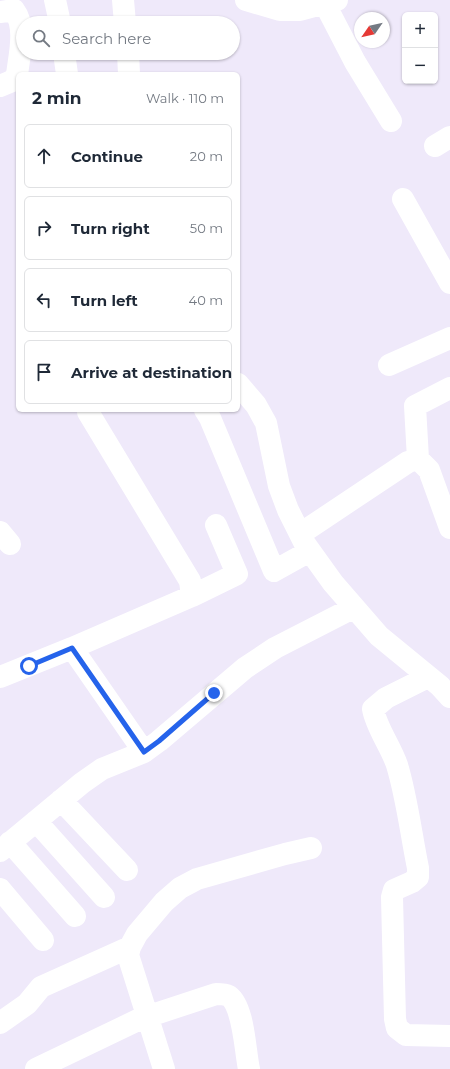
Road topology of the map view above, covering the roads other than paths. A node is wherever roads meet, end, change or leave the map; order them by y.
1 (56, 0) edge
2 (123, 0) edge
3 (246, 0) edge
4 (331, 2) edge
5 (0, 12) edge
6 (18, 16) edge
7 (59, 16) edge
8 (124, 16) edge
9 (18, 60) edge
10 (65, 60) edge
11 (128, 60) edge
12 (17, 72) edge
13 (67, 72) edge
14 (129, 72) edge
15 (16, 77) edge
16 (0, 86) edge
17 (391, 121) dead end
18 (403, 199) dead end
19 (450, 283) edge
20 (450, 338) edge
21 (389, 365) dead end
22 (240, 386) edge
23 (450, 388) edge
24 (88, 412) edge
25 (206, 412) edge
26 (418, 459) junction
27 (216, 525) dead end
28 (450, 528) edge
29 (305, 542) junction
30 (192, 596) junction
31 (353, 608) junction
32 (72, 648) junction
33 (0, 677) edge
34 (442, 685) edge
35 (144, 752) junction
36 (61, 800) junction
37 (36, 821) junction
38 (5, 847) edge
39 (310, 848) dead end
40 (127, 870) dead end
41 (0, 889) edge
42 (104, 897) dead end
43 (74, 916) dead end
44 (43, 940) dead end
45 (130, 946) junction
46 (148, 1016) junction
47 (0, 1023) edge
48 (450, 1036) edge
49 (36, 1069) edge
50 (164, 1069) edge
51 (249, 1069) edge

1 - 7 street
2 - 8 street
3 - 4 street
4 - 17 street
5 - 6 street
9 - 12 street
10 - 13 street
11 - 14 street
15 - 16 street
18 - 19 street
20 - 21 street
22 - 29 street
23 - 26 street
24 - 30 street
25 - 29 street
26 - 28 street
26 - 29 street
27 - 30 street
29 - 31 street
30 - 32 street
31 - 34 street
31 - 35 street
32 - 33 street
32 - 35 street
34 - 48 street
35 - 36 street
36 - 37 street
36 - 40 street
37 - 38 street
37 - 42 street
38 - 43 street
39 - 45 street
41 - 44 street
45 - 46 street
45 - 47 street
46 - 49 street
46 - 50 street
46 - 51 street

